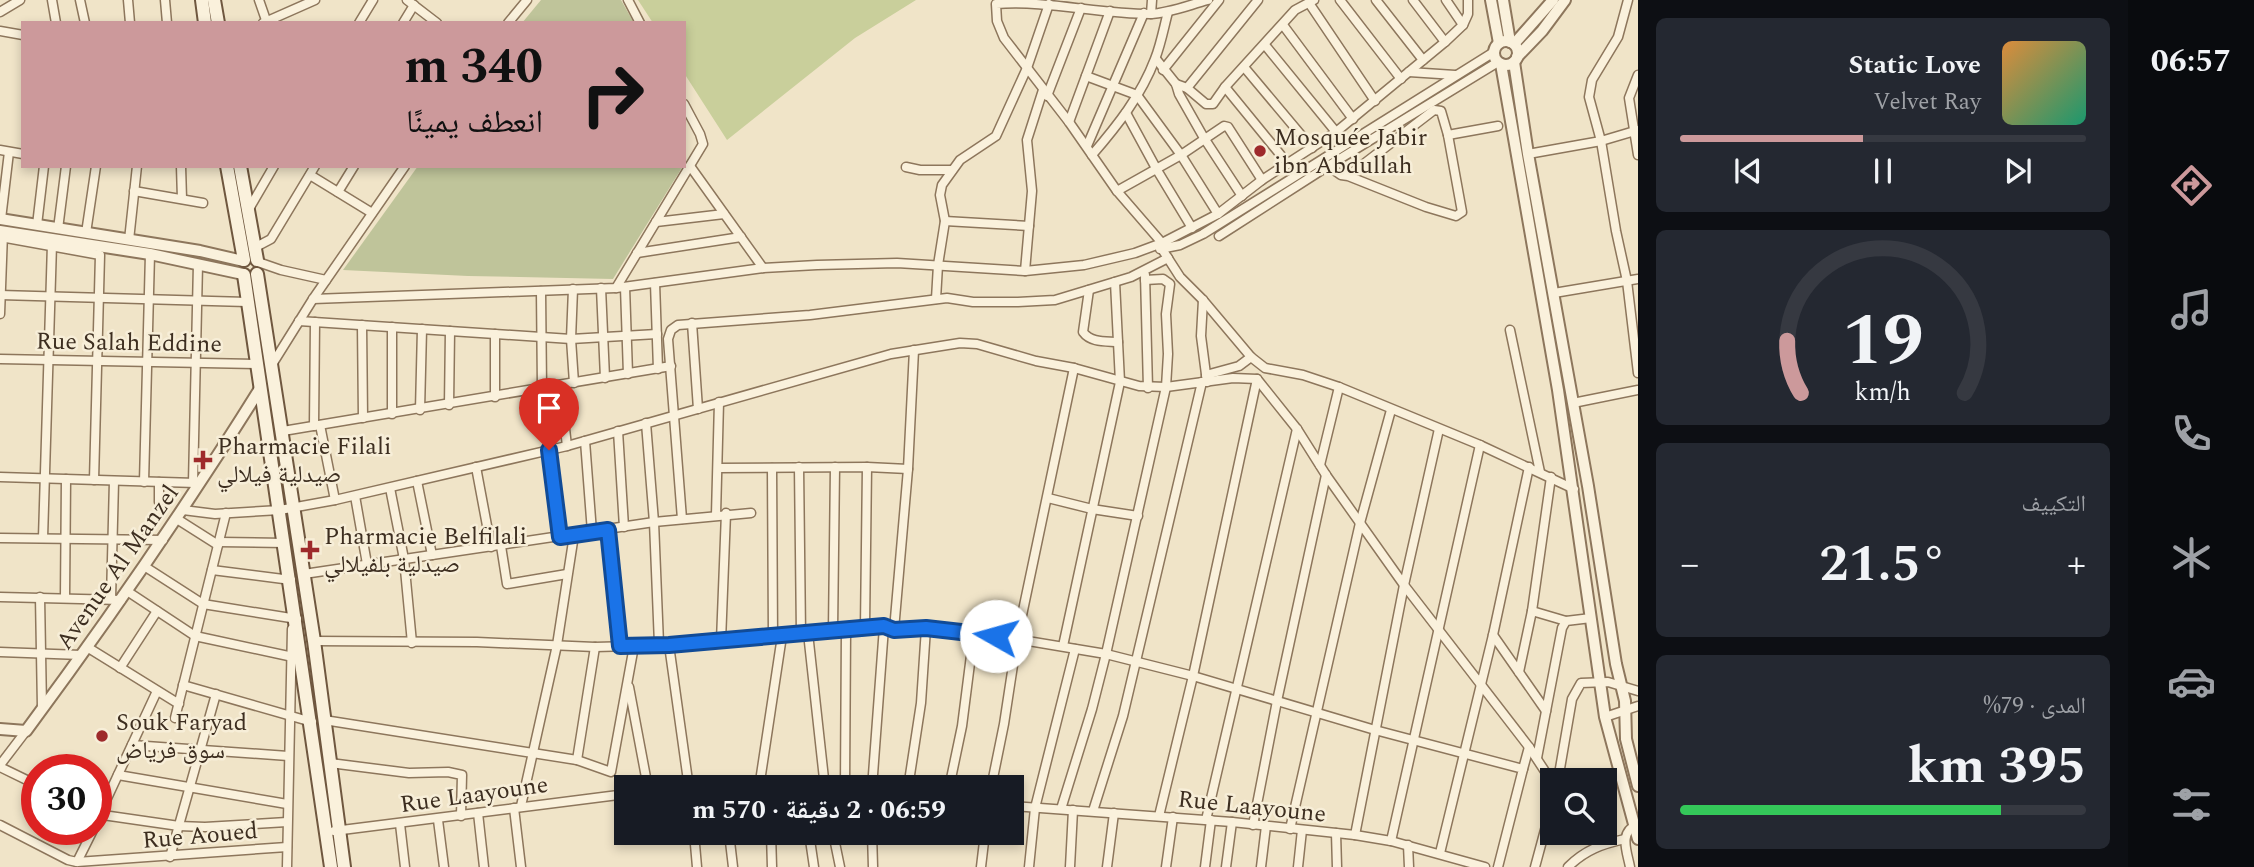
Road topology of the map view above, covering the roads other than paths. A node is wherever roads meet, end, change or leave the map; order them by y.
1 (20, 0) edge
2 (52, 0) edge
3 (80, 0) edge
4 (128, 0) edge
5 (165, 0) edge
6 (202, 0) edge
7 (214, 0) edge
8 (259, 0) edge
9 (315, 0) edge
10 (373, 0) edge
11 (527, 0) edge
12 (628, 0) edge
13 (1152, 0) edge
14 (1208, 0) edge
15 (1219, 0) edge
16 (1258, 0) edge
17 (1340, 0) edge
18 (1376, 0) edge
19 (1413, 0) edge
20 (1446, 0) edge
21 (1468, 0) edge
22 (1491, 0) edge
23 (1503, 0) edge
24 (1553, 0) edge
25 (1565, 0) edge
26 (1629, 0) edge
27 (1308, 1) edge
28 (410, 3) edge
29 (1049, 4) junction
30 (1082, 8) junction
31 (0, 12) edge
32 (1110, 12) junction
33 (1168, 12) junction
34 (1148, 13) junction
35 (55, 21) edge
36 (85, 21) edge
37 (130, 21) edge
38 (167, 21) edge
39 (205, 21) edge
40 (218, 21) edge
41 (266, 21) edge
42 (268, 21) edge
43 (360, 21) edge
44 (404, 21) edge
45 (434, 21) edge
46 (510, 21) edge
47 (639, 21) edge
48 (1283, 25) junction
49 (1463, 25) junction
50 (0, 32) edge
51 (21, 35) edge
52 (1445, 42) junction
53 (1265, 45) junction
54 (1503, 51) junction
55 (1156, 58) junction
56 (1516, 59) junction
57 (1423, 60) junction
58 (1244, 67) junction
59 (1027, 68) junction
60 (1163, 70) junction
61 (1409, 72) junction
62 (1455, 75) junction
63 (1638, 75) edge
64 (1086, 76) junction
65 (1401, 79) junction
66 (1176, 84) junction
67 (1113, 86) junction
68 (1225, 87) junction
69 (1187, 88) junction
70 (1045, 93) junction
71 (1137, 95) junction
72 (1375, 101) junction
73 (686, 108) edge
74 (1126, 113) junction
75 (1353, 118) junction
76 (1069, 122) junction
77 (1498, 126) dead end
78 (1636, 131) edge
79 (1336, 132) junction
80 (1448, 135) junction
81 (1205, 138) junction
82 (1601, 141) junction
83 (1087, 146) junction
84 (1312, 148) junction
85 (4, 151) edge
86 (1528, 154) junction
87 (1092, 155) junction
88 (1638, 155) edge
89 (1181, 156) junction
90 (1289, 164) junction
91 (690, 166) junction
92 (1328, 166) junction
93 (906, 167) dead end
94 (44, 168) edge
95 (66, 168) edge
96 (96, 168) edge
97 (137, 168) edge
98 (181, 168) edge
99 (227, 168) edge
100 (240, 168) edge
101 (273, 168) edge
102 (314, 168) edge
103 (354, 168) edge
104 (401, 168) edge
105 (952, 170) junction
106 (1157, 170) junction
107 (310, 175) junction
108 (1348, 176) junction
109 (1262, 180) junction
110 (134, 191) junction
111 (1117, 191) junction
112 (338, 192) junction
113 (1242, 196) junction
114 (182, 199) junction
115 (203, 203) dead end
116 (248, 211) junction
117 (372, 213) junction
118 (724, 214) junction
119 (1218, 214) junction
120 (945, 221) junction
121 (656, 222) junction
122 (37, 225) junction
123 (1028, 226) junction
124 (1192, 228) junction
125 (1, 229) edge
126 (86, 233) junction
127 (1219, 236) dead end
128 (741, 237) junction
129 (54, 238) junction
130 (129, 240) junction
131 (1162, 246) junction
132 (637, 253) junction
133 (150, 254) junction
134 (1168, 258) junction
135 (198, 264) junction
136 (251, 265) junction
137 (938, 265) junction
138 (763, 268) junction
139 (1145, 270) junction
140 (1025, 271) junction
141 (1181, 277) junction
142 (1638, 279) edge
143 (326, 280) junction
144 (1145, 280) junction
145 (1628, 281) junction
146 (1115, 282) junction
147 (655, 283) junction
148 (1170, 284) junction
149 (620, 287) junction
150 (601, 288) junction
151 (573, 289) junction
152 (541, 290) junction
153 (1089, 290) junction
154 (1554, 293) junction
155 (0, 295) edge
156 (51, 297) junction
157 (99, 298) junction
158 (148, 299) junction
159 (313, 299) junction
160 (936, 299) junction
161 (197, 300) junction
162 (1203, 300) junction
163 (247, 302) junction
164 (0, 314) edge
165 (299, 321) junction
166 (315, 322) junction
167 (692, 323) junction
168 (362, 325) junction
169 (392, 327) junction
170 (422, 329) junction
171 (1510, 330) dead end
172 (450, 331) junction
173 (495, 334) junction
174 (657, 334) junction
175 (627, 336) junction
176 (542, 337) junction
177 (603, 337) junction
178 (571, 339) junction
179 (1118, 342) junction
180 (914, 349) junction
181 (1251, 357) junction
182 (0, 359) edge
183 (47, 359) junction
184 (97, 359) junction
185 (146, 361) junction
186 (195, 362) junction
187 (272, 363) junction
188 (257, 364) junction
189 (671, 366) junction
190 (1074, 368) junction
191 (659, 369) junction
192 (1638, 373) edge
193 (628, 374) junction
194 (605, 378) junction
195 (1257, 379) junction
196 (1205, 380) junction
197 (1120, 382) junction
198 (574, 383) junction
199 (560, 386) junction
200 (261, 387) junction
201 (1166, 387) junction
202 (1339, 387) junction
203 (1149, 388) junction
204 (542, 389) junction
205 (1638, 390) edge
206 (495, 397) junction
207 (719, 402) junction
208 (1573, 403) junction
209 (449, 405) junction
210 (698, 409) junction
211 (421, 410) junction
212 (1391, 410) junction
213 (392, 414) junction
214 (674, 415) junction
215 (363, 418) junction
216 (646, 423) junction
217 (317, 426) junction
218 (1297, 429) junction
219 (1439, 429) junction
220 (283, 431) junction
221 (618, 431) junction
222 (585, 441) junction
223 (1480, 445) junction
224 (567, 446) junction
225 (549, 450) junction
226 (1320, 465) junction
227 (476, 467) junction
228 (799, 467) junction
229 (835, 467) junction
230 (867, 467) junction
231 (1529, 467) junction
232 (718, 468) junction
233 (772, 468) junction
234 (908, 469) junction
235 (1540, 472) junction
236 (1326, 475) junction
237 (0, 477) edge
238 (1551, 477) junction
239 (44, 479) junction
240 (66, 479) junction
241 (94, 480) junction
242 (114, 481) junction
243 (417, 481) junction
244 (144, 482) junction
245 (159, 482) junction
246 (197, 483) junction
247 (390, 488) junction
248 (1574, 489) junction
249 (355, 496) junction
250 (1048, 498) junction
251 (335, 500) junction
252 (159, 502) dead end
253 (287, 509) junction
254 (1092, 509) junction
255 (226, 513) junction
256 (726, 513) junction
257 (751, 513) dead end
258 (180, 515) junction
259 (716, 515) junction
260 (1138, 516) junction
261 (682, 519) junction
262 (654, 522) junction
263 (1360, 523) junction
264 (624, 527) junction
265 (608, 530) junction
266 (592, 532) junction
267 (574, 535) junction
268 (560, 537) junction
269 (0, 538) edge
270 (43, 538) junction
271 (65, 538) junction
272 (112, 539) junction
273 (163, 540) junction
274 (285, 543) junction
275 (218, 544) junction
276 (496, 546) junction
277 (432, 555) junction
278 (404, 559) junction
279 (367, 564) junction
280 (144, 566) junction
281 (212, 570) junction
282 (304, 574) junction
283 (567, 574) junction
284 (291, 580) junction
285 (1404, 585) junction
286 (0, 597) edge
287 (40, 597) junction
288 (120, 597) junction
289 (65, 598) junction
290 (203, 604) junction
291 (157, 611) junction
292 (1532, 611) junction
293 (1591, 618) junction
294 (294, 619) junction
295 (1566, 621) junction
296 (884, 626) junction
297 (865, 627) junction
298 (926, 628) junction
299 (846, 630) junction
300 (894, 630) junction
301 (1438, 630) junction
302 (833, 631) junction
303 (974, 632) junction
304 (804, 634) junction
305 (1493, 635) junction
306 (195, 636) junction
307 (777, 636) junction
308 (1017, 639) junction
309 (314, 641) junction
310 (721, 641) junction
311 (412, 643) junction
312 (659, 644) junction
313 (557, 645) junction
314 (669, 645) junction
315 (620, 646) junction
316 (634, 646) junction
317 (1063, 646) junction
318 (595, 648) junction
319 (1076, 649) junction
320 (84, 651) junction
321 (0, 652) edge
322 (41, 653) junction
323 (1107, 654) junction
324 (296, 658) junction
325 (1135, 662) junction
326 (120, 668) junction
327 (1519, 672) junction
328 (1193, 676) junction
329 (628, 681) junction
330 (1599, 681) junction
331 (1480, 683) junction
332 (183, 685) junction
333 (1621, 686) junction
334 (1238, 690) junction
335 (157, 691) junction
336 (1638, 691) edge
337 (216, 694) junction
338 (1277, 701) junction
339 (178, 704) junction
340 (1638, 706) edge
341 (42, 708) junction
342 (1626, 710) junction
343 (1546, 711) junction
344 (1315, 713) junction
345 (289, 715) junction
346 (1605, 717) junction
347 (175, 718) dead end
348 (318, 721) junction
349 (0, 729) edge
350 (1375, 730) junction
351 (26, 731) junction
352 (1414, 740) junction
353 (132, 745) junction
354 (1529, 747) junction
355 (200, 750) junction
356 (532, 752) junction
357 (1463, 753) junction
358 (288, 756) junction
359 (1536, 758) junction
360 (577, 760) junction
361 (330, 763) junction
362 (0, 766) edge
363 (1543, 768) edge
364 (1560, 768) edge
365 (1524, 769) junction
366 (118, 775) junction
367 (646, 775) edge
368 (687, 775) edge
369 (761, 775) edge
370 (823, 775) edge
371 (845, 775) edge
372 (873, 775) edge
373 (910, 775) edge
374 (952, 775) edge
375 (994, 775) edge
376 (21, 777) edge
377 (1638, 786) edge
378 (112, 787) edge
379 (190, 787) junction
380 (614, 795) edge
381 (287, 804) junction
382 (518, 807) junction
383 (1024, 807) edge
384 (1035, 808) junction
385 (1061, 809) junction
386 (1073, 810) junction
387 (1093, 811) junction
388 (478, 813) junction
389 (1114, 813) junction
390 (461, 816) junction
391 (1159, 816) junction
392 (1172, 817) junction
393 (112, 819) edge
394 (438, 820) junction
395 (1209, 820) junction
396 (287, 822) junction
397 (1232, 822) junction
398 (400, 824) junction
399 (0, 825) edge
400 (1253, 825) junction
401 (1636, 825) edge
402 (179, 826) junction
403 (1266, 826) junction
404 (1290, 829) junction
405 (1302, 830) junction
406 (333, 831) junction
407 (1336, 834) junction
408 (1355, 835) junction
409 (1625, 839) junction
410 (1638, 839) edge
411 (1391, 841) junction
412 (86, 845) edge
413 (695, 845) edge
414 (730, 845) edge
415 (771, 845) edge
416 (811, 845) edge
417 (835, 845) edge
418 (872, 845) edge
419 (984, 845) edge
420 (1408, 845) junction
421 (1541, 845) edge
422 (287, 847) junction
423 (1440, 853) junction
424 (170, 857) junction
425 (77, 862) junction
426 (1454, 862) edge
427 (287, 867) edge
428 (331, 867) edge
429 (344, 867) edge
430 (405, 867) edge
431 (444, 867) edge
432 (484, 867) edge
433 (521, 867) edge
434 (697, 867) edge
435 (733, 867) edge
436 (772, 867) edge
437 (814, 867) edge
438 (840, 867) edge
439 (873, 867) edge
440 (981, 867) edge
441 (1029, 867) edge
442 (1070, 867) edge
443 (1107, 867) edge
444 (1166, 867) edge
445 (1205, 867) edge
446 (1226, 867) edge
447 (1261, 867) edge
448 (1298, 867) edge
449 (1337, 867) edge
450 (1409, 867) edge
451 (1485, 867) edge
452 (1498, 867) edge
453 (1535, 867) edge
454 (1568, 867) edge
455 (1630, 867) edge

1 - 31 street
2 - 35 street
3 - 36 street
4 - 37 street
5 - 38 street
6 - 39 main road
7 - 40 main road
8 - 41 street
9 - 42 street
10 - 43 street
11 - 46 street
12 - 47 street
13 - 34 street
14 - 33 street
15 - 60 street
16 - 69 street
17 - 65 street
18 - 57 street
19 - 52 street
20 - 49 street
21 - 49 street
22 - 54 street
23 - 54 street
24 - 54 street
25 - 56 street
26 - 82 street
27 - 48 street
27 - 72 street
28 - 44 street
28 - 45 street
29 - 30 street
29 - 59 street
29 - 59 street
30 - 32 street
30 - 70 street
32 - 34 street
32 - 64 street
33 - 34 street
33 - 55 street
34 - 67 street
48 - 53 street
48 - 75 street
49 - 52 street
50 - 51 street
52 - 57 street
53 - 58 street
53 - 79 street
54 - 56 street
54 - 56 street
54 - 62 street
54 - 92 street
54 - 248 street
55 - 60 street
55 - 71 street
56 - 86 street
57 - 61 street
58 - 68 street
58 - 84 street
59 - 70 street
59 - 105 street
60 - 66 street
61 - 62 street
61 - 65 street
62 - 131 street
63 - 78 street
64 - 67 street
64 - 76 street
65 - 72 street
66 - 69 street
66 - 81 street
67 - 71 street
67 - 83 street
68 - 69 street
68 - 90 street
70 - 76 street
70 - 123 street
71 - 74 street
71 - 89 street
72 - 75 street
73 - 91 street
74 - 87 street
74 - 106 street
75 - 79 street
76 - 83 street
77 - 80 street
78 - 82 street
78 - 88 street
79 - 84 street
80 - 108 street
80 - 108 street
81 - 89 street
81 - 109 street
81 - 113 street
82 - 86 street
82 - 145 street
83 - 87 street
84 - 90 street
85 - 125 street
86 - 154 street
87 - 111 street
89 - 106 street
89 - 119 street
90 - 109 street
91 - 118 street
91 - 121 street
92 - 108 street
92 - 127 street
93 - 105 street
94 - 122 street
95 - 129 street
96 - 126 street
97 - 110 street
98 - 114 street
99 - 136 main road
100 - 116 main road
101 - 116 street
102 - 107 street
103 - 112 street
104 - 117 street
105 - 120 street
106 - 111 street
106 - 124 street
107 - 112 street
107 - 136 street
109 - 113 street
110 - 114 street
110 - 130 street
111 - 131 street
112 - 117 street
113 - 119 street
114 - 115 street
116 - 136 main road
117 - 143 street
118 - 121 street
118 - 128 street
119 - 124 street
120 - 123 street
120 - 137 street
121 - 132 street
122 - 125 street
122 - 129 street
123 - 140 street
124 - 131 street
125 - 129 street
125 - 155 street
126 - 129 street
126 - 130 street
128 - 132 street
128 - 138 street
129 - 133 street
129 - 156 street
129 - 157 street
130 - 136 street
131 - 134 street
131 - 140 street
132 - 149 street
133 - 135 street
133 - 158 street
134 - 139 street
134 - 141 street
135 - 136 street
135 - 161 street
136 - 143 street
136 - 163 main road
136 - 187 main road
137 - 138 street
137 - 140 street
137 - 160 street
138 - 147 street
139 - 144 street
139 - 146 street
141 - 148 street
141 - 162 street
142 - 145 street
143 - 159 street
144 - 148 street
144 - 203 street
145 - 154 street
145 - 192 street
146 - 153 street
146 - 179 street
147 - 149 street
147 - 174 street
148 - 201 street
149 - 150 street
149 - 175 street
150 - 151 street
150 - 177 street
151 - 152 street
151 - 178 street
152 - 159 street
152 - 176 street
153 - 160 street
153 - 179 street
154 - 208 street
155 - 156 street
155 - 164 street
156 - 157 street
156 - 183 street
157 - 158 street
157 - 184 street
158 - 161 street
158 - 185 street
159 - 165 street
160 - 167 street
161 - 163 street
161 - 186 street
162 - 181 street
162 - 196 street
163 - 188 main road
165 - 166 street
165 - 187 street
166 - 168 street
166 - 217 street
167 - 189 street
167 - 210 street
168 - 169 street
168 - 215 street
169 - 170 street
169 - 213 street
170 - 172 street
170 - 211 street
171 - 235 street
172 - 173 street
172 - 209 street
173 - 176 street
173 - 206 street
174 - 175 street
174 - 191 street
175 - 177 street
175 - 193 street
176 - 178 street
176 - 204 street
177 - 178 street
177 - 194 street
178 - 198 street
179 - 197 street
180 - 190 street
180 - 207 street
180 - 234 street
181 - 196 street
181 - 202 street
182 - 183 street, Rue Salah Eddine
183 - 184 street, Rue Salah Eddine
183 - 239 street
184 - 185 street, Rue Salah Eddine
184 - 241 street
185 - 186 street, Rue Salah Eddine
185 - 244 street
186 - 188 street, Rue Salah Eddine
186 - 246 street
187 - 220 main road
188 - 200 main road
189 - 191 street
189 - 214 street
190 - 197 street
190 - 250 street
191 - 193 street
193 - 194 street
194 - 198 street
195 - 196 street
195 - 218 street
195 - 328 street
196 - 201 street
196 - 325 street
197 - 203 street
197 - 254 street
198 - 199 street
199 - 204 street
199 - 224 street
200 - 246 street, Avenue Al Manzel
200 - 253 main road
201 - 203 street
201 - 260 street
202 - 212 street
202 - 226 street
204 - 206 street
205 - 208 street
206 - 209 street
207 - 210 street
207 - 232 street
208 - 333 street
209 - 211 street
210 - 214 street
211 - 213 street
212 - 219 street
212 - 263 street
213 - 215 street
214 - 216 street
214 - 261 street
215 - 217 street
216 - 221 street
216 - 262 street
217 - 220 street
217 - 251 street
218 - 226 street
218 - 334 street
219 - 223 street
219 - 285 street
220 - 253 main road
221 - 222 street
221 - 264 street
222 - 224 street
222 - 266 street
223 - 231 street
223 - 301 street
224 - 225 street
225 - 227 street
225 - 268 street
226 - 236 street
227 - 243 street
227 - 276 street
228 - 229 street
228 - 233 street
228 - 304 street
229 - 230 street
229 - 302 street
230 - 234 street
230 - 297 street
231 - 235 street
231 - 305 street
232 - 233 street
232 - 259 street
233 - 307 street
234 - 300 street
235 - 238 street
236 - 263 street
236 - 338 street
237 - 239 street
238 - 248 street
238 - 292 street
239 - 240 street
239 - 270 street
240 - 241 street
240 - 271 street
241 - 242 street
242 - 244 street
242 - 272 street
243 - 247 street
243 - 277 street
244 - 245 street
245 - 246 street
245 - 252 street
246 - 258 street, Avenue Al Manzel
247 - 249 street
247 - 278 street
248 - 293 street
249 - 251 street
249 - 279 street
250 - 254 street
250 - 308 street
251 - 253 street
253 - 255 street
253 - 274 main road
253 - 282 main road
254 - 260 street
254 - 317 street
255 - 258 street
255 - 275 street
256 - 257 street
256 - 259 street
256 - 310 street
258 - 273 street, Avenue Al Manzel
258 - 275 street
259 - 261 street
260 - 323 street
261 - 262 street
262 - 264 street
262 - 312 street
263 - 285 street
263 - 344 street
264 - 265 street
265 - 266 street
265 - 315 street
266 - 267 street
267 - 268 street
267 - 283 street
268 - 276 street
269 - 270 street
270 - 271 street
271 - 272 street
271 - 289 street
272 - 273 street
272 - 288 street
273 - 280 street, Avenue Al Manzel
274 - 275 street
274 - 284 main road
275 - 281 street
276 - 277 street
276 - 283 street
277 - 278 street
278 - 279 street
278 - 311 street
279 - 282 street
280 - 288 street, Avenue Al Manzel
280 - 290 street
281 - 284 street
281 - 290 street
282 - 309 main road
283 - 313 street
284 - 294 main road
285 - 301 street
285 - 350 street
286 - 287 street
287 - 289 street
287 - 322 street
288 - 289 street
288 - 291 street
288 - 320 street, Avenue Al Manzel
290 - 294 street
290 - 306 street
291 - 306 street
291 - 326 street
292 - 295 street
292 - 327 street
293 - 295 street
293 - 330 street
294 - 324 main road
295 - 343 street
296 - 297 street
296 - 300 street
296 - 372 street
297 - 299 street
298 - 300 street
298 - 303 street
298 - 373 street
299 - 302 street
299 - 371 street
301 - 331 street
301 - 352 street
302 - 304 street
303 - 308 street
303 - 374 street
304 - 307 street
304 - 370 street
305 - 327 street
305 - 331 street
306 - 324 street
306 - 332 street
307 - 310 street
307 - 369 street
308 - 317 street
308 - 375 street
309 - 311 street
309 - 348 main road
310 - 314 street
311 - 313 street
312 - 314 street
312 - 316 street
313 - 318 street
313 - 356 street
314 - 368 street
315 - 316 street
315 - 318 street
316 - 329 street
317 - 319 street
318 - 360 street
319 - 323 street
319 - 384 street
320 - 322 street
320 - 326 street
320 - 341 street, Avenue Al Manzel
321 - 322 street
322 - 341 street
323 - 325 street
323 - 385 street
324 - 345 street
324 - 348 main road
325 - 328 street
325 - 387 street
326 - 335 street
327 - 343 street
328 - 334 street
328 - 391 street
329 - 360 street
329 - 367 street
330 - 333 street
330 - 346 street
330 - 364 street
331 - 354 street
331 - 357 street
332 - 337 street
332 - 339 street
333 - 336 street
333 - 342 street
334 - 338 street
334 - 395 street
335 - 339 street
335 - 353 street
337 - 345 street
337 - 355 street
338 - 344 street
338 - 400 street
339 - 347 street
340 - 342 street
341 - 351 street, Avenue Al Manzel
342 - 346 street
342 - 377 street
343 - 359 street
344 - 350 street
344 - 404 street
345 - 348 street
345 - 358 street
346 - 401 street
348 - 356 street
348 - 361 main road
348 - 406 main road
349 - 351 street
350 - 352 street
350 - 408 street
351 - 362 street, Avenue Al Manzel
352 - 357 street
352 - 411 street
353 - 355 street
353 - 366 street
354 - 359 street
354 - 365 street
355 - 358 street
355 - 379 street
356 - 360 street
356 - 382 street
357 - 365 street
357 - 423 street
358 - 381 street
359 - 363 street
361 - 390 street
361 - 406 main road
362 - 376 street
365 - 452 street
366 - 378 street
366 - 379 street
379 - 381 street
379 - 402 street
380 - 382 street, Rue Laayoune
381 - 396 street
382 - 388 street, Rue Laayoune
382 - 433 street
383 - 384 street, Rue Laayoune
384 - 385 street, Rue Laayoune
384 - 441 street
385 - 386 street, Rue Laayoune
386 - 387 street, Rue Laayoune
386 - 442 street
387 - 389 street, Rue Laayoune
388 - 390 street, Rue Laayoune
388 - 432 street
389 - 391 street, Rue Laayoune
389 - 443 street
390 - 394 street, Rue Laayoune
391 - 392 street, Rue Laayoune
392 - 395 street, Rue Laayoune
392 - 444 street
393 - 402 street
394 - 398 street, Rue Laayoune
394 - 431 street
395 - 397 street, Rue Laayoune
395 - 445 street
396 - 402 street
396 - 422 street
397 - 400 street, Rue Laayoune
397 - 446 street
398 - 406 street, Rue Laayoune
398 - 430 street
399 - 425 street, Rue Aoued
400 - 403 street, Rue Laayoune
401 - 409 street
401 - 410 street
402 - 424 street
403 - 404 street, Rue Laayoune
403 - 447 street
404 - 405 street, Rue Laayoune
405 - 407 street, Rue Laayoune
405 - 448 street
406 - 428 main road
406 - 429 main road
407 - 408 street, Rue Laayoune
407 - 449 street
408 - 411 street, Rue Laayoune
409 - 454 street
409 - 455 street
411 - 420 street, Rue Laayoune
412 - 425 street
413 - 434 street
414 - 435 street
415 - 436 street
416 - 437 street
417 - 438 street
418 - 439 street
419 - 440 street
420 - 423 street, Rue Laayoune
420 - 450 street
421 - 453 street
422 - 424 street, Rue Aoued
422 - 427 street
423 - 426 street, Rue Laayoune
424 - 425 street, Rue Aoued
426 - 451 street, Rue Laayoune

